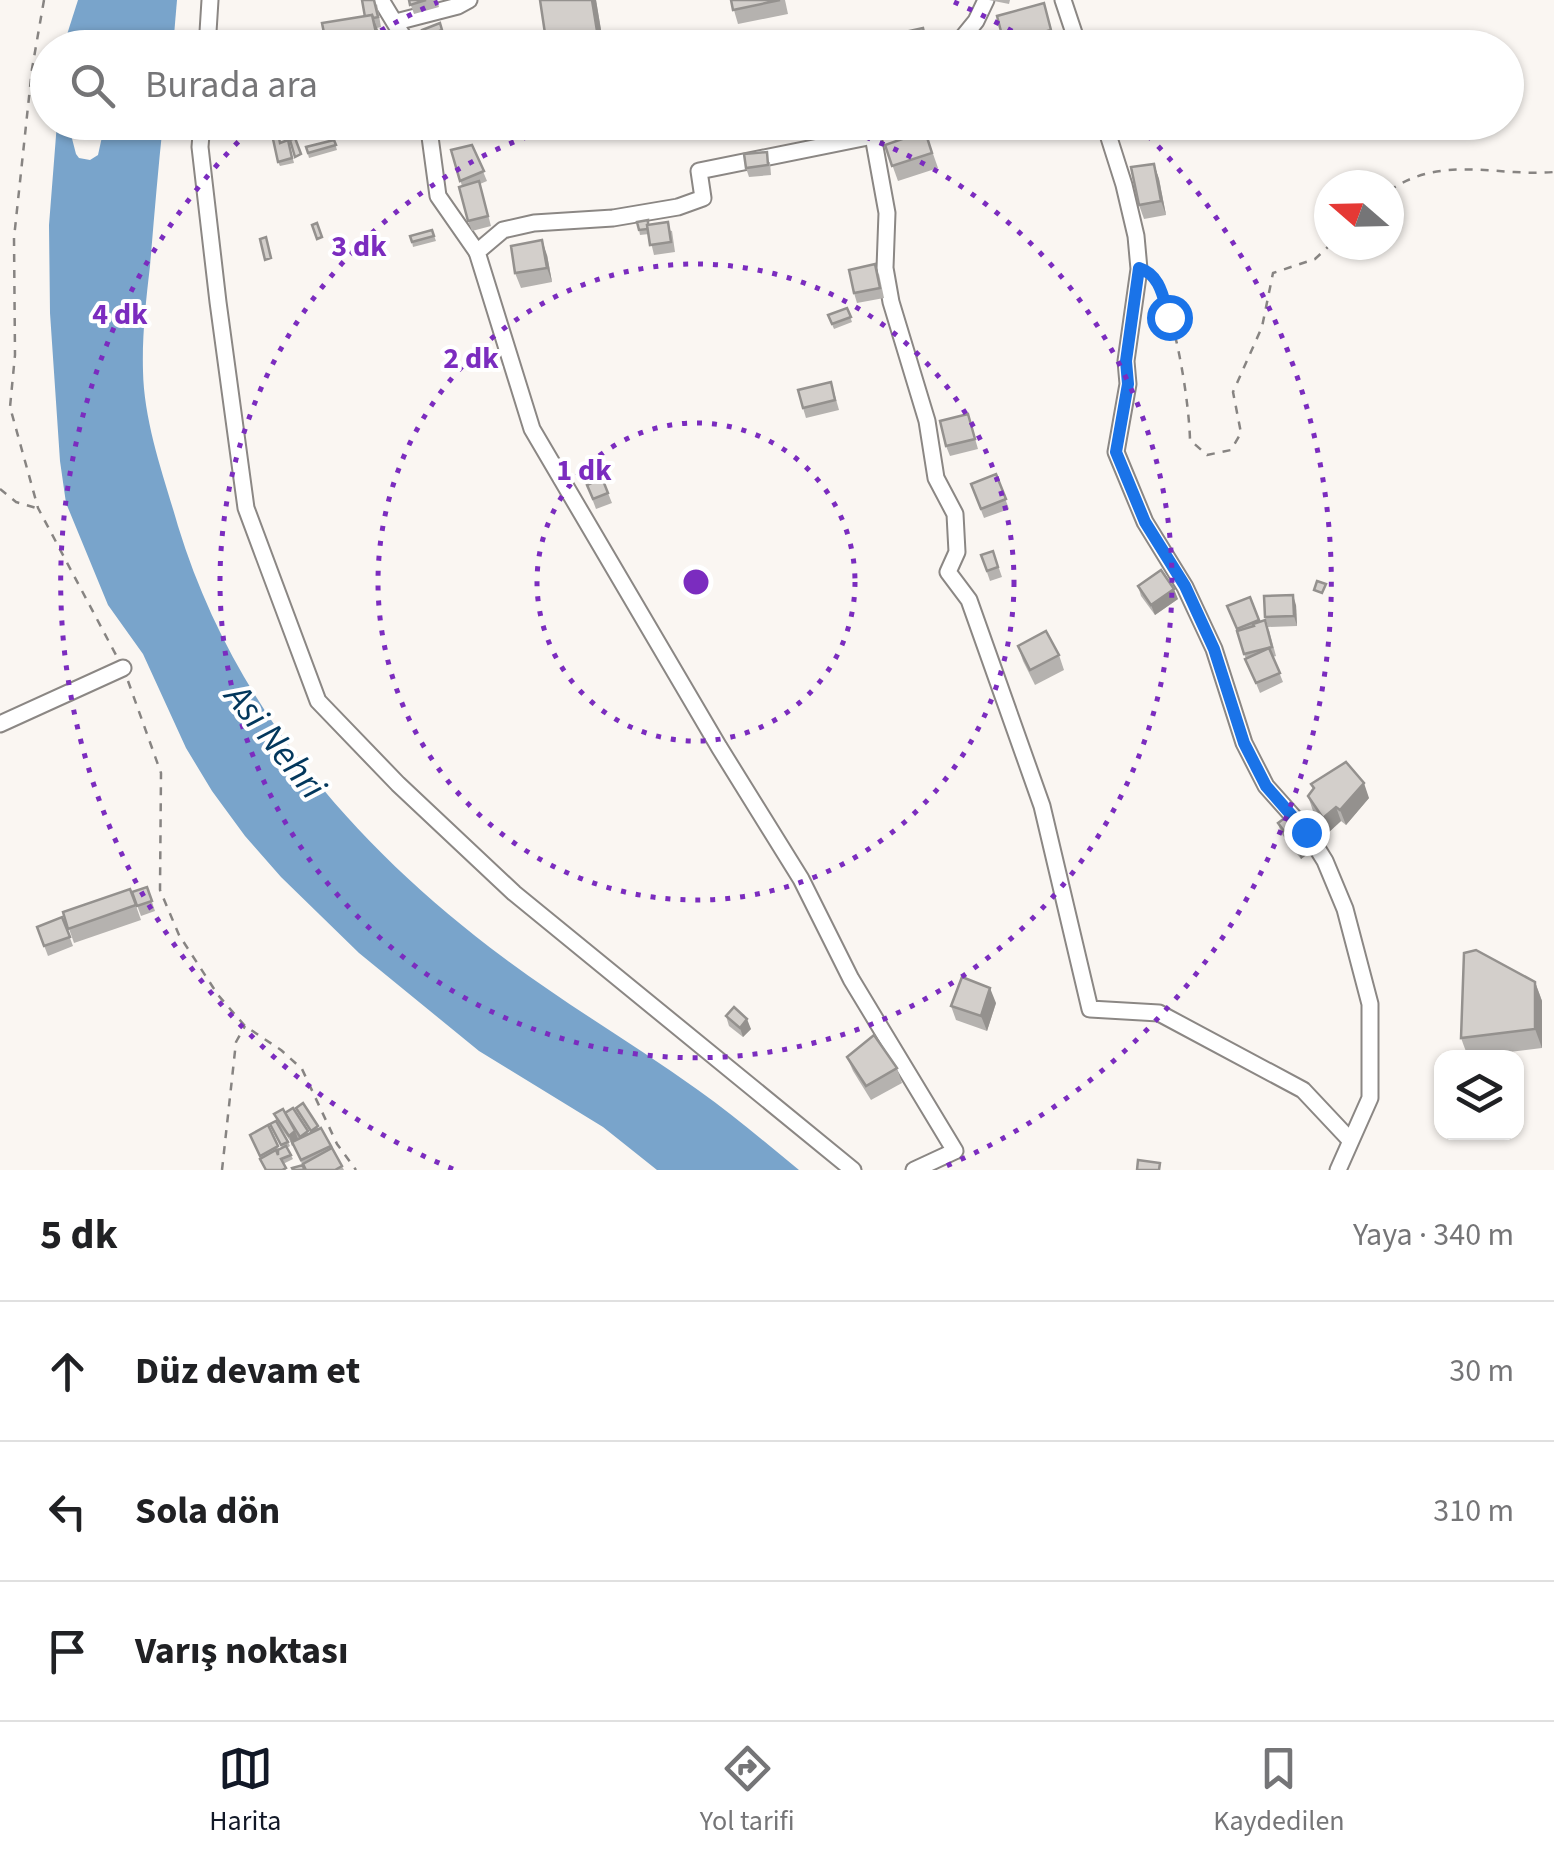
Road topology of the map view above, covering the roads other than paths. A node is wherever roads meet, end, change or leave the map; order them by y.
1 (210, 0) edge
2 (382, 0) edge
3 (468, 0) edge
4 (986, 0) edge
5 (1063, 0) edge
6 (396, 22) junction
7 (208, 30) edge
8 (400, 30) edge
9 (969, 30) edge
10 (1072, 30) edge
11 (201, 140) edge
12 (430, 140) edge
13 (853, 140) edge
14 (874, 140) edge
15 (1110, 140) edge
16 (477, 252) junction
17 (123, 668) road end
18 (0, 724) edge
19 (1350, 1140) junction
20 (853, 1170) edge
21 (914, 1170) edge
22 (1338, 1170) edge

1 - 7 street
2 - 6 street
3 - 6 street
4 - 9 street
5 - 10 street
6 - 8 street
11 - 20 street
12 - 16 street
13 - 16 street
14 - 19 street
15 - 19 street
16 - 21 street
17 - 18 street
19 - 22 street

